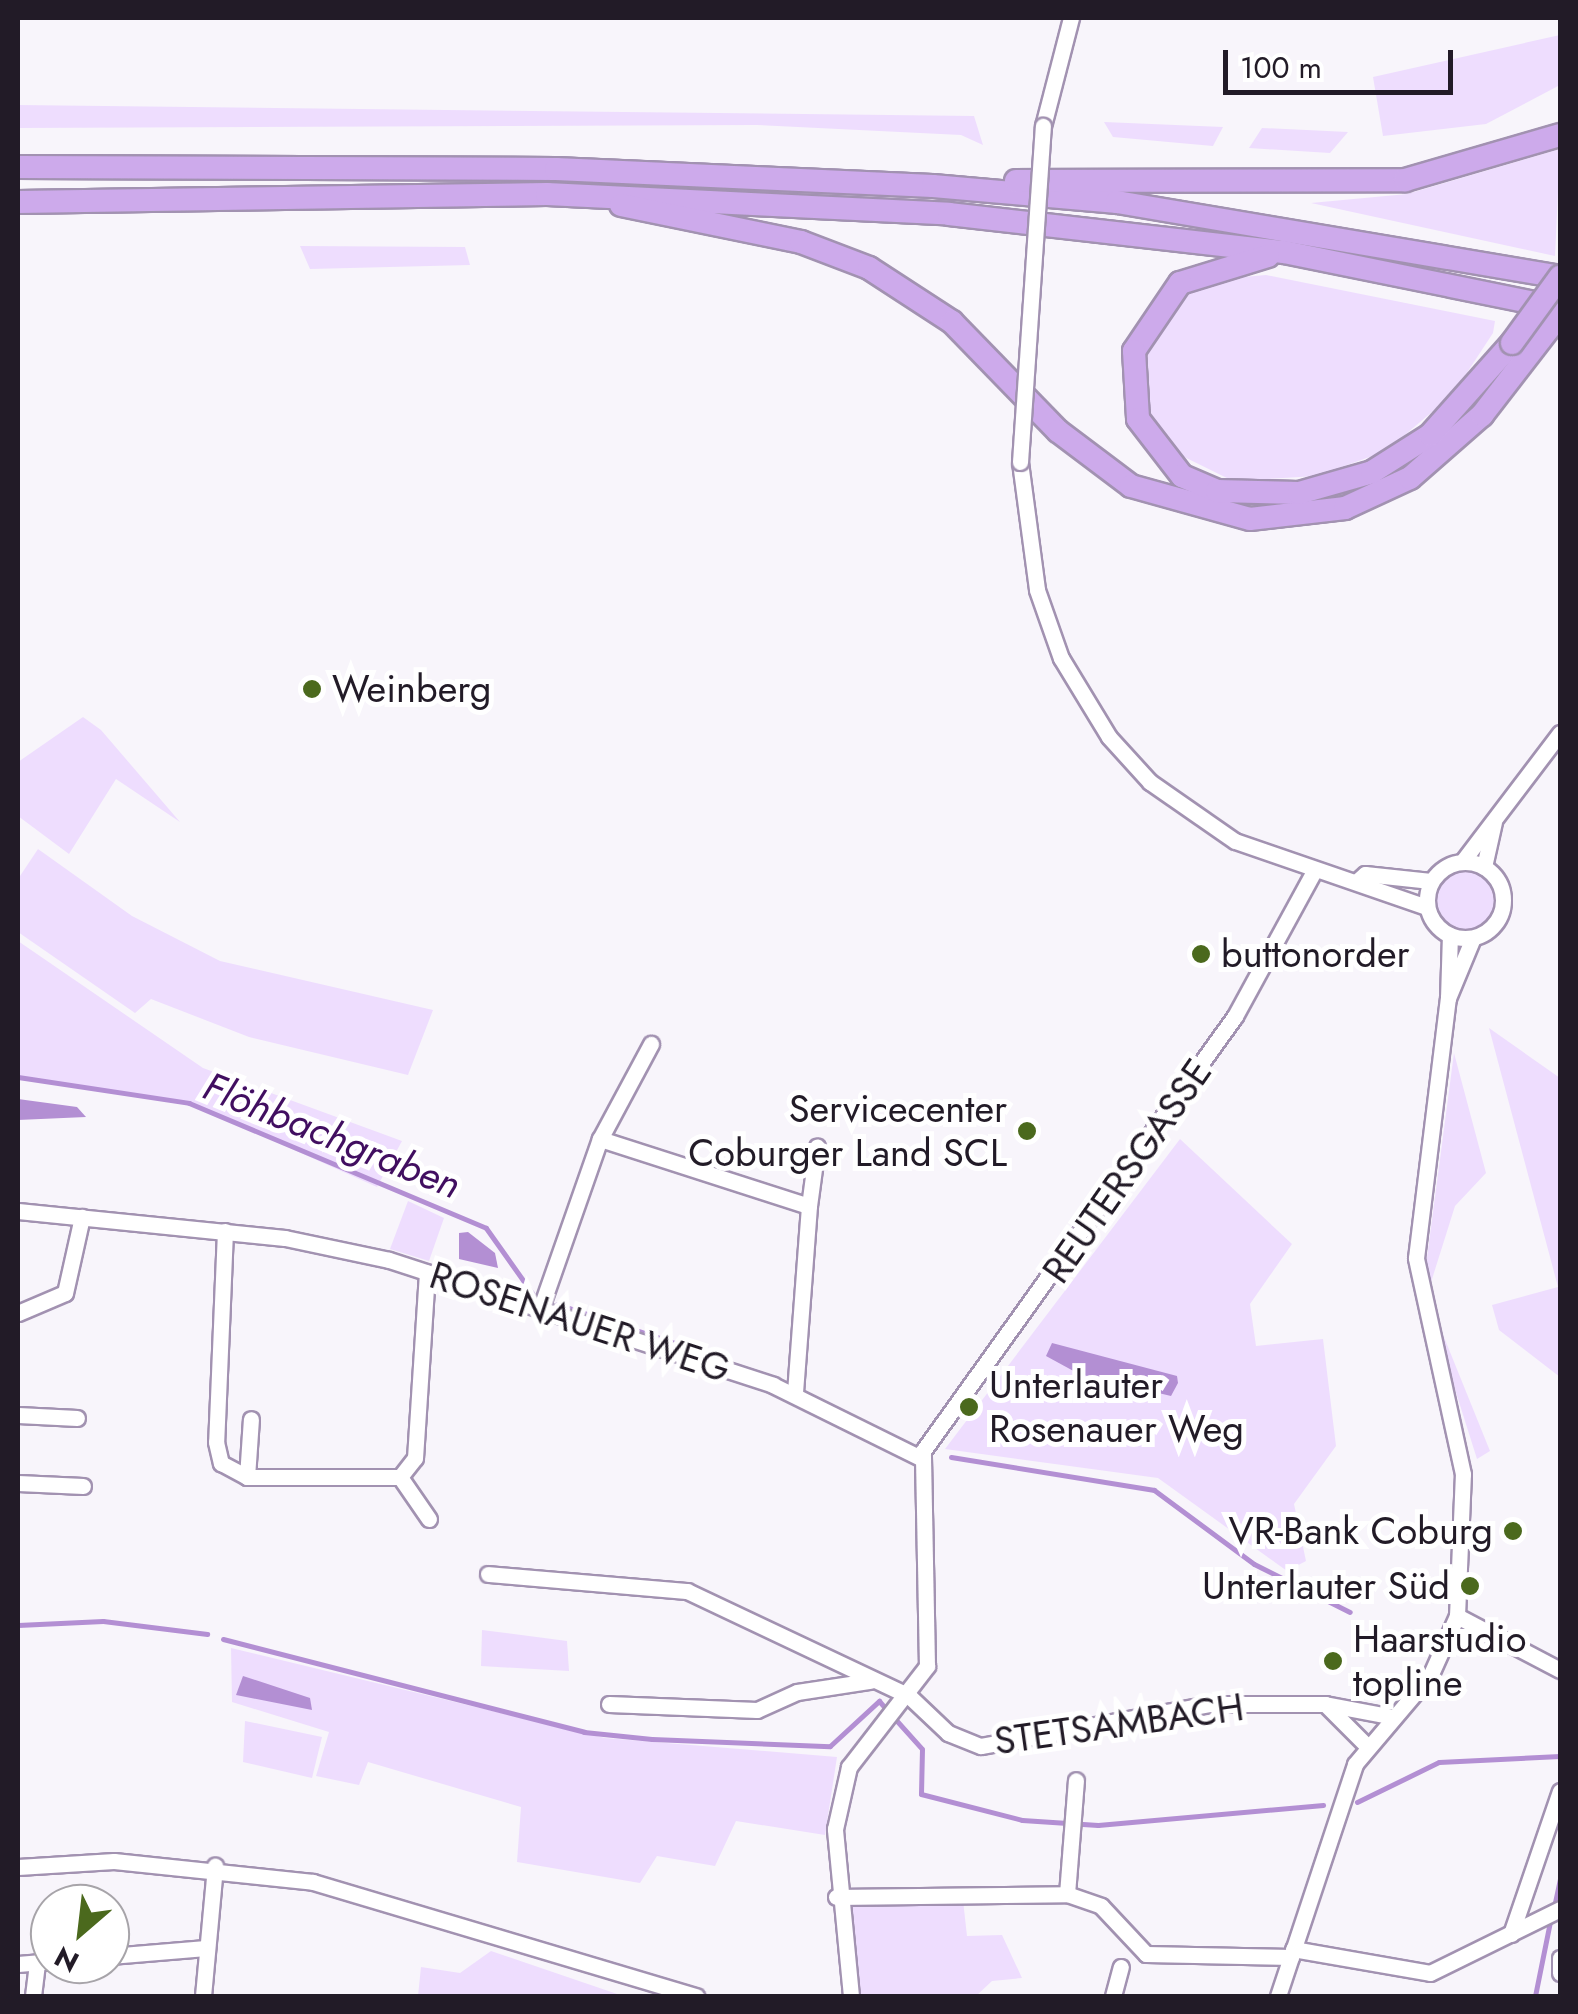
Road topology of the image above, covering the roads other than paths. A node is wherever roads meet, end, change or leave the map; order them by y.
1 (1071, 18) edge
2 (1560, 135) edge
3 (18, 167) edge
4 (932, 186) junction
5 (582, 195) junction
6 (18, 202) edge
7 (1284, 252) junction
8 (1560, 277) edge
9 (1560, 311) edge
10 (1524, 345) junction
11 (1560, 733) edge
12 (1494, 822) junction
13 (1462, 862) junction
14 (1484, 867) junction
15 (1314, 871) junction
16 (1431, 881) junction
17 (1356, 882) junction
18 (1426, 907) junction
19 (1450, 935) junction
20 (1473, 938) junction
21 (1448, 998) junction
22 (652, 1044) dead end
23 (600, 1138) junction
24 (817, 1147) dead end
25 (809, 1206) junction
26 (18, 1211) edge
27 (82, 1217) junction
28 (225, 1231) junction
29 (428, 1272) junction
30 (540, 1310) junction
31 (18, 1313) edge
32 (795, 1394) junction
33 (18, 1415) edge
34 (77, 1418) dead end
35 (251, 1419) dead end
36 (921, 1458) junction
37 (400, 1477) junction
38 (247, 1478) junction
39 (18, 1482) edge
40 (83, 1486) dead end
41 (429, 1520) dead end
42 (488, 1574) dead end
43 (1457, 1616) junction
44 (927, 1666) junction
45 (1560, 1670) edge
46 (873, 1681) junction
47 (902, 1699) junction
48 (609, 1704) dead end
49 (1325, 1704) junction
50 (931, 1713) junction
51 (1394, 1717) junction
52 (1368, 1746) junction
53 (1076, 1780) dead end
54 (1560, 1791) edge
55 (215, 1866) junction
56 (18, 1867) edge
57 (1068, 1894) junction
58 (836, 1897) junction
59 (1560, 1909) edge
60 (1510, 1934) junction
61 (206, 1948) junction
62 (1292, 1953) junction
63 (130, 1954) edge
64 (1560, 1958) edge
65 (1121, 1967) dead end
66 (1560, 1973) edge
67 (203, 1996) edge
68 (696, 1996) edge
69 (851, 1996) edge
70 (1113, 1996) edge
71 (1278, 1996) edge

1 - 15 street, bridge
2 - 4 highway
3 - 4 highway
4 - 8 highway
5 - 6 highway
5 - 7 highway
5 - 10 highway
7 - 9 highway
7 - 10 highway
8 - 10 highway, bridge
9 - 10 highway
11 - 12 street
12 - 13 street
12 - 14 street
13 - 14 street
13 - 16 street
14 - 20 street
15 - 17 street
15 - 36 street, REUTERSGASSE
16 - 17 street
16 - 18 street
17 - 18 street
18 - 19 street
19 - 20 street
19 - 21 street
20 - 21 street
21 - 43 street
22 - 23 street
23 - 25 street
23 - 30 street
24 - 25 street
25 - 32 street
26 - 27 street, ROSENAUER WEG
27 - 28 street, ROSENAUER WEG
27 - 31 street
28 - 29 street, ROSENAUER WEG
28 - 38 street
29 - 30 street, ROSENAUER WEG
29 - 37 street
30 - 32 street, ROSENAUER WEG
32 - 36 street, ROSENAUER WEG
33 - 34 street
35 - 38 street
36 - 44 street
37 - 38 street
37 - 41 street
39 - 40 street
42 - 46 street, STETSAMBACH
43 - 45 street
43 - 51 street
44 - 47 street
44 - 50 street
46 - 47 street, STETSAMBACH
46 - 48 street
47 - 50 street, STETSAMBACH
47 - 58 street
49 - 50 street, STETSAMBACH
49 - 51 street, STETSAMBACH
49 - 52 street
51 - 52 street
52 - 62 street
53 - 57 street
54 - 60 street
55 - 56 street
55 - 61 street
55 - 68 street
57 - 58 street
57 - 62 street
58 - 69 street
59 - 60 street
60 - 62 street
61 - 63 street
61 - 67 street
62 - 71 street
64 - 66 street
65 - 70 street

